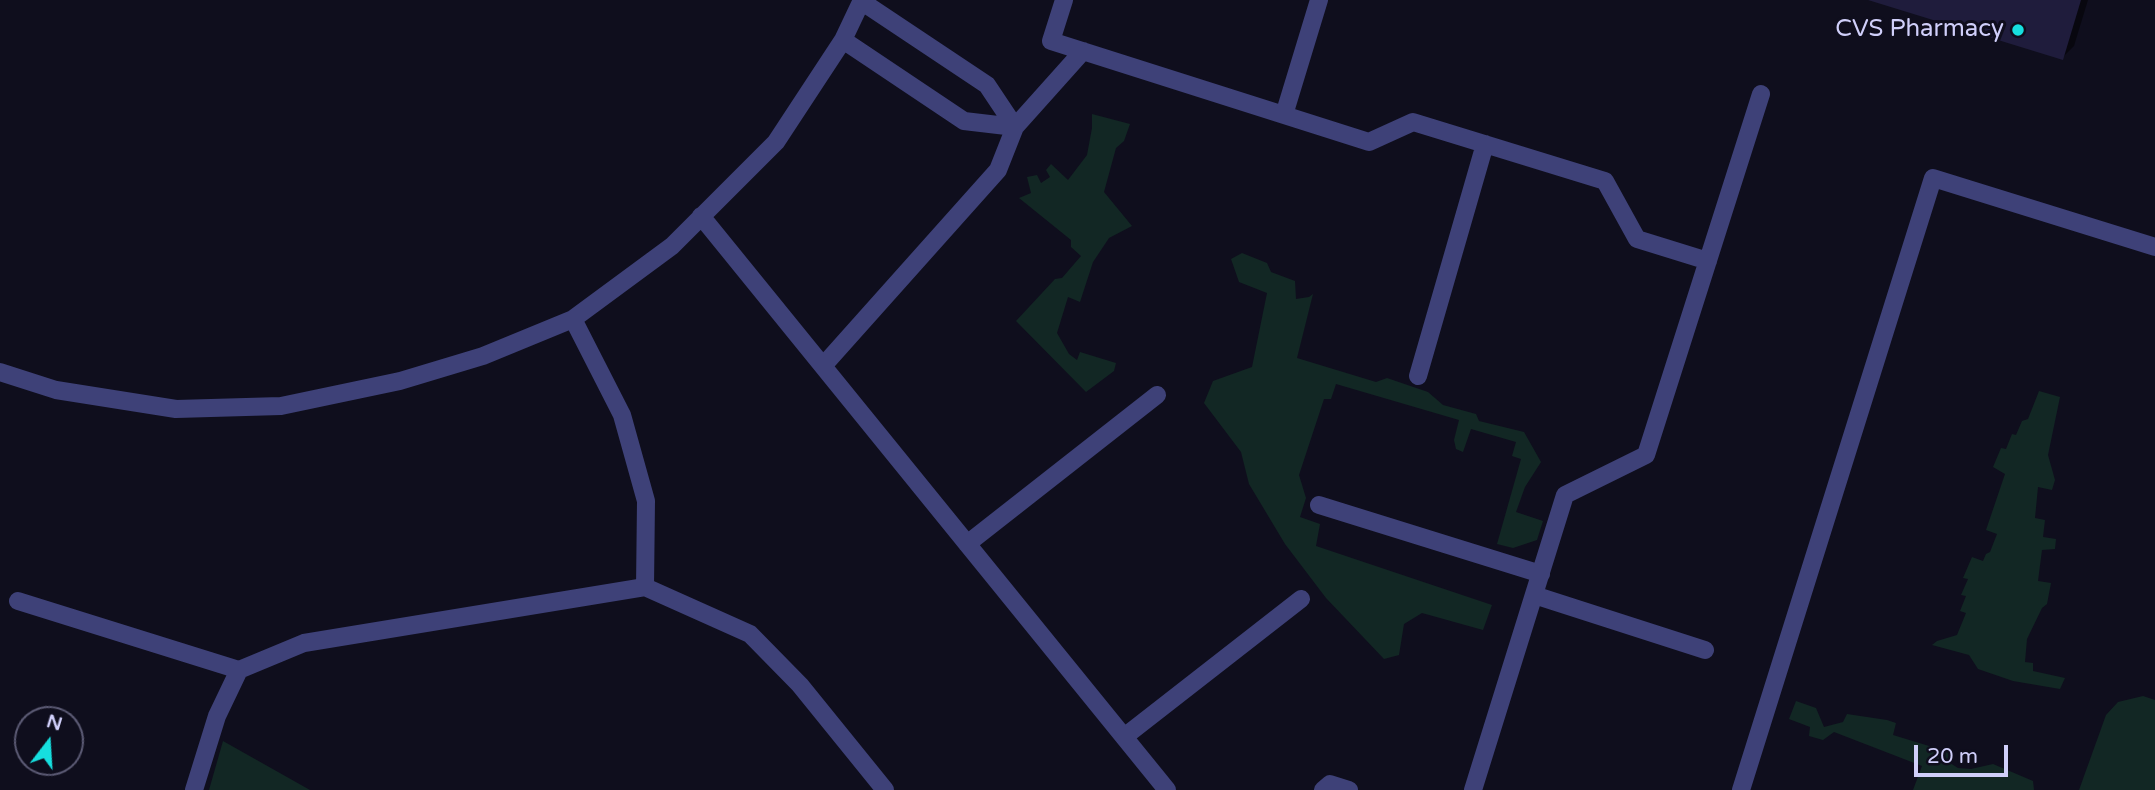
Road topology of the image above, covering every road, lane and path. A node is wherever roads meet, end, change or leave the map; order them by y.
1 (1064, 0) edge
2 (1319, 0) edge
3 (862, 1) edge
4 (844, 40) junction
5 (1083, 51) junction
6 (1761, 94) dead end
7 (1284, 115) junction
8 (1016, 127) junction
9 (1485, 144) junction
10 (701, 216) junction
11 (2155, 247) edge
12 (1708, 261) junction
13 (573, 319) junction
14 (823, 366) junction
15 (0, 372) edge
16 (1418, 376) dead end
17 (1157, 395) dead end
18 (1319, 505) dead end
19 (967, 544) junction
20 (1541, 574) junction
21 (645, 587) junction
22 (1534, 595) junction
23 (1301, 599) dead end
24 (18, 601) dead end
25 (1705, 650) dead end
26 (239, 670) junction
27 (1124, 737) junction
28 (194, 790) edge
29 (885, 790) edge
30 (1167, 790) edge
31 (1323, 790) edge
32 (1349, 790) edge
33 (1473, 790) edge
34 (1741, 790) edge

1 - 5 street
2 - 7 street
3 - 4 street
3 - 8 street
4 - 8 street
4 - 10 street
5 - 7 street
5 - 8 street
6 - 12 street
7 - 9 street
8 - 14 street
9 - 12 street
9 - 16 street
10 - 13 street
10 - 14 street
11 - 34 street
12 - 20 street
13 - 15 street
13 - 21 street
14 - 19 street
17 - 19 street
18 - 20 street
19 - 27 street
20 - 22 street
21 - 26 street
21 - 29 street
22 - 25 street
22 - 33 street
23 - 27 street
24 - 26 street
26 - 28 street
27 - 30 street
31 - 32 street

